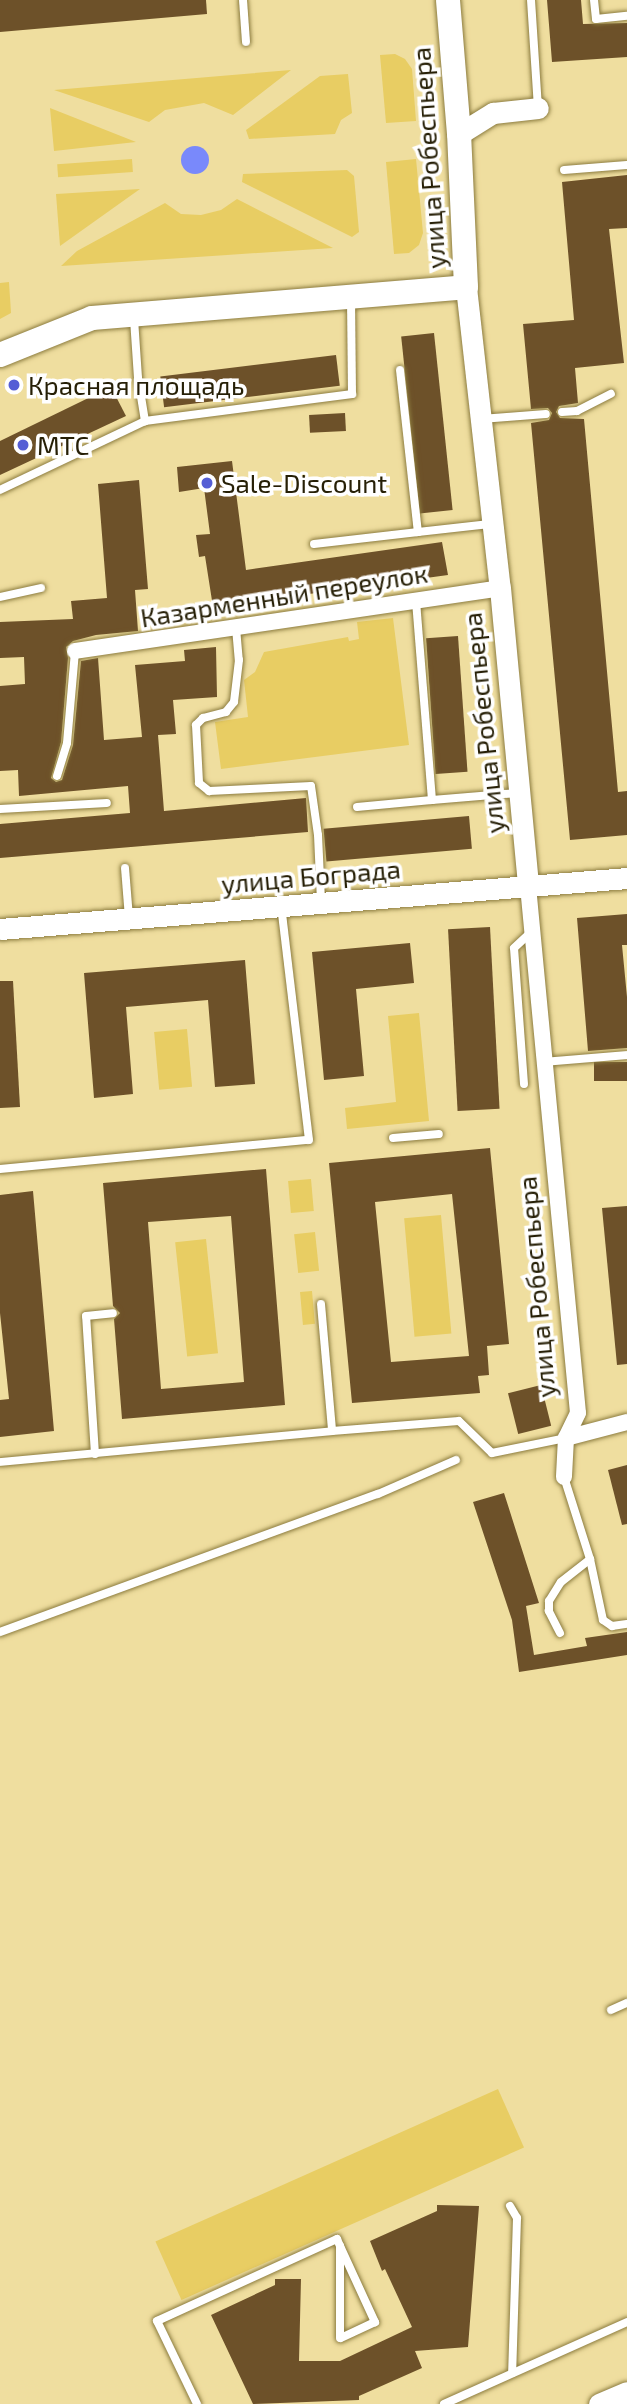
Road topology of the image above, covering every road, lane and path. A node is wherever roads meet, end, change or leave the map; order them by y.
1 (243, 0) edge
2 (531, 0) edge
3 (594, 0) edge
4 (451, 2) edge
5 (627, 16) edge
6 (246, 42) dead end
7 (538, 108) joint
8 (459, 134) junction
9 (627, 165) edge
10 (564, 170) dead end
11 (466, 287) junction
12 (351, 296) junction
13 (133, 312) junction
14 (0, 355) edge
15 (400, 370) dead end
16 (611, 394) dead end
17 (562, 412) dead end
18 (546, 414) dead end
19 (481, 419) junction
20 (145, 421) junction
21 (0, 491) edge
22 (493, 524) junction
23 (418, 532) junction
24 (314, 544) dead end
25 (500, 588) junction
26 (41, 589) dead end
27 (0, 597) edge
28 (416, 600) junction
29 (236, 628) junction
30 (75, 651) joint
31 (57, 776) dead end
32 (521, 793) junction
33 (432, 800) junction
34 (107, 803) dead end
35 (357, 807) dead end
36 (0, 809) edge
37 (125, 869) dead end
38 (627, 877) edge
39 (527, 886) junction
40 (321, 903) junction
41 (281, 906) junction
42 (129, 919) junction
43 (0, 929) edge
44 (532, 931) junction
45 (627, 1055) edge
46 (544, 1062) junction
47 (524, 1084) dead end
48 (439, 1134) dead end
49 (393, 1138) dead end
50 (0, 1169) edge
51 (321, 1304) dead end
52 (113, 1313) dead end
53 (627, 1422) edge
54 (332, 1431) junction
55 (566, 1437) junction
56 (95, 1454) junction
57 (456, 1460) dead end
58 (0, 1462) edge
59 (564, 1477) joint
60 (590, 1559) junction
61 (627, 1624) edge
62 (0, 1632) edge
63 (561, 1633) dead end
64 (627, 2003) edge
65 (611, 2010) dead end
66 (510, 2206) dead end
67 (341, 2246) junction
68 (627, 2322) edge
69 (512, 2374) junction
70 (627, 2392) edge
71 (197, 2404) edge
72 (444, 2404) edge
73 (599, 2404) edge

1 - 6 lane
2 - 7 lane
3 - 5 lane
4 - 8 main road, улица Робеспьера
7 - 8 main road
8 - 11 main road, улица Робеспьера
9 - 10 lane
11 - 12 main road
11 - 19 main road, улица Робеспьера
12 - 13 main road
12 - 20 lane
13 - 14 main road
13 - 20 lane
15 - 23 lane
16 - 17 lane
18 - 19 lane
19 - 22 main road, улица Робеспьера
20 - 21 lane
22 - 23 lane
22 - 25 main road, улица Робеспьера
23 - 24 lane
25 - 28 street, Казарменный переулок
25 - 32 main road, улица Робеспьера
26 - 27 lane
28 - 29 street, Казарменный переулок
28 - 33 lane
29 - 30 street, Казарменный переулок
29 - 40 lane
30 - 31 lane
32 - 33 lane
32 - 39 main road, улица Робеспьера
33 - 35 lane
34 - 36 lane
37 - 42 lane
38 - 39 main road, улица Бограда
39 - 40 main road, улица Бограда
39 - 44 street, улица Робеспьера
40 - 41 main road, улица Бограда
41 - 42 main road, улица Бограда
41 - 50 lane
42 - 43 main road, улица Бограда
44 - 46 street, улица Робеспьера
44 - 47 lane
45 - 46 lane
46 - 55 street, улица Робеспьера
48 - 49 lane
51 - 54 lane
52 - 56 lane
53 - 55 street
54 - 55 lane
54 - 56 lane
55 - 59 street, улица Робеспьера
56 - 58 lane
57 - 62 lane
59 - 60 lane
60 - 61 lane
60 - 63 lane
64 - 65 lane
66 - 69 lane
67 - 67 lane
67 - 71 lane
68 - 69 lane
69 - 72 lane
70 - 73 main road

